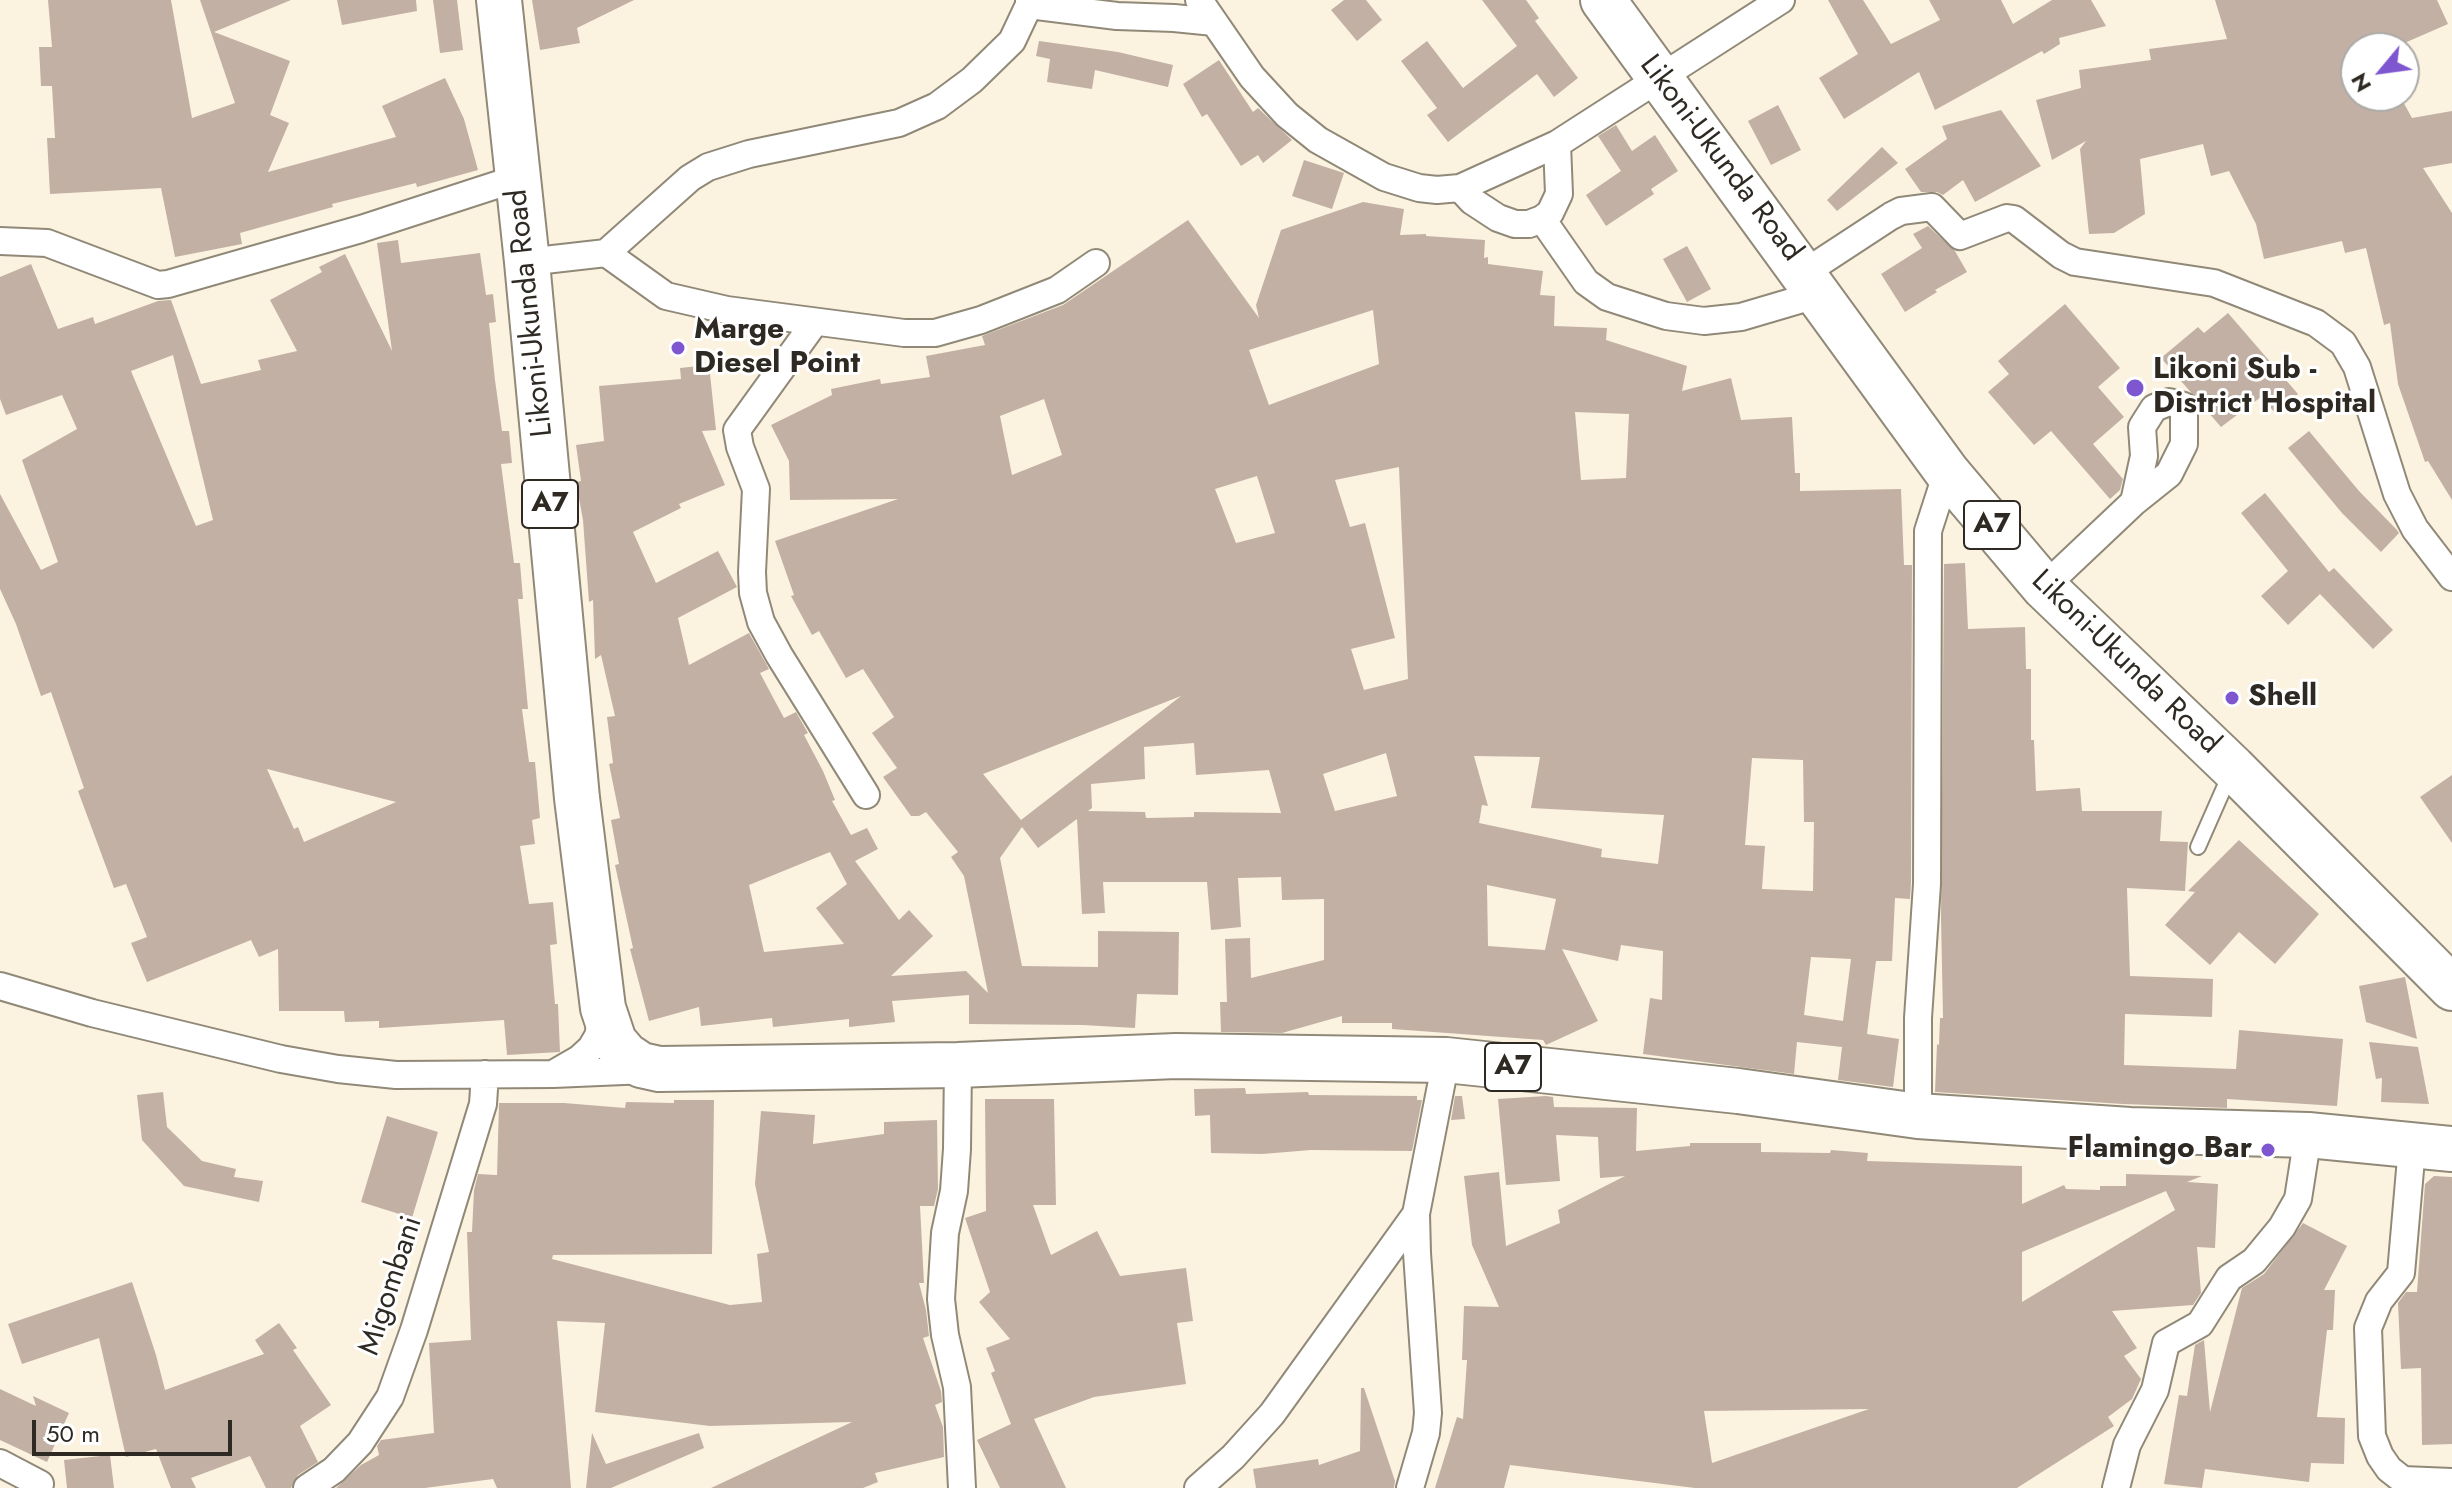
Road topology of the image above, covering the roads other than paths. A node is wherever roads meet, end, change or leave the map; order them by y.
1 (499, 0) edge
2 (1199, 0) edge
3 (1603, 0) edge
4 (1781, 0) edge
5 (1029, 3) edge
6 (1214, 22) junction
7 (1659, 78) junction
8 (1557, 144) junction
9 (518, 178) junction
10 (1460, 188) junction
11 (1542, 219) junction
12 (0, 241) edge
13 (606, 253) junction
14 (527, 262) junction
15 (1096, 263) dead end
16 (1812, 283) junction
17 (815, 322) junction
18 (1947, 472) junction
19 (2134, 502) dead end
20 (2452, 577) edge
21 (2044, 587) junction
22 (2233, 768) junction
23 (866, 795) dead end
24 (2198, 847) dead end
25 (0, 986) edge
26 (2452, 988) edge
27 (603, 1008) junction
28 (1446, 1060) junction
29 (958, 1065) junction
30 (659, 1069) junction
31 (485, 1074) junction
32 (553, 1074) junction
33 (1918, 1116) junction
34 (2308, 1135) junction
35 (2432, 1148) edge
36 (1416, 1214) junction
37 (0, 1463) edge
38 (2452, 1482) edge
39 (40, 1484) dead end
40 (307, 1488) edge
41 (962, 1488) edge
42 (1198, 1488) edge
43 (1410, 1488) edge
44 (2116, 1488) edge

1 - 9 highway, Likoni-Ukunda Road / A7
2 - 6 street
3 - 7 highway, Likoni-Ukunda Road / A7
4 - 7 street
5 - 6 street
5 - 13 street
6 - 10 street
7 - 8 street
7 - 16 highway, Likoni-Ukunda Road / A7
8 - 10 street
8 - 11 street
9 - 12 street
9 - 14 highway, Likoni-Ukunda Road / A7
10 - 11 street
11 - 16 street
13 - 14 street
13 - 17 street
14 - 27 highway, Likoni-Ukunda Road / A7
15 - 17 street
16 - 18 highway, Likoni-Ukunda Road / A7
16 - 20 street
17 - 23 street
18 - 21 highway, Likoni-Ukunda Road / A7
18 - 33 street
19 - 21 street
21 - 22 highway, Likoni-Ukunda Road / A7
22 - 24 lane
22 - 26 highway, Likoni-Ukunda Road / A7
25 - 31 street
27 - 30 highway, A7
27 - 32 street
28 - 29 highway, A7
28 - 33 highway, A7
28 - 36 street
29 - 30 highway, A7
29 - 41 street
30 - 32 street
31 - 32 street
31 - 40 street, Migombani
33 - 34 highway, A7
34 - 35 highway, A7
34 - 44 street
35 - 38 street
36 - 42 street
36 - 43 street
37 - 39 street

